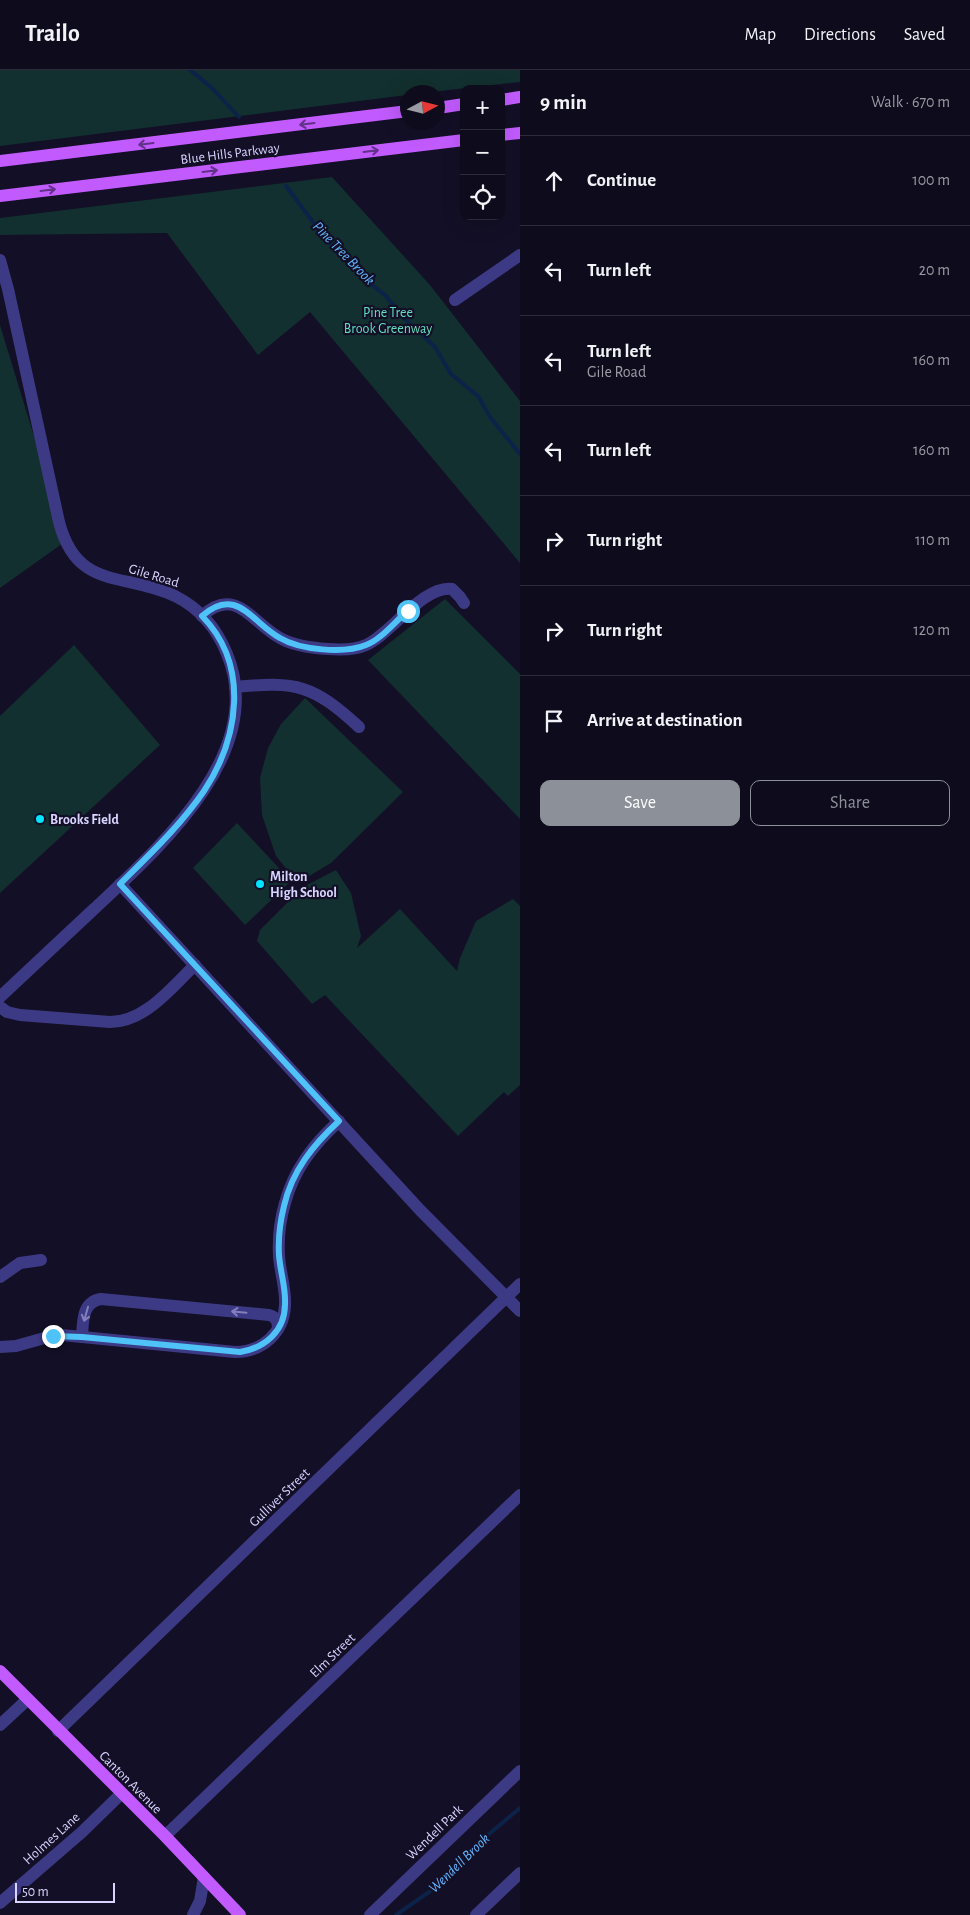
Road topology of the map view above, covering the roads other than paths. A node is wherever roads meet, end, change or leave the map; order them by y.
1 (520, 97) edge
2 (505, 99) edge
3 (460, 105) edge
4 (445, 107) edge
5 (400, 112) edge
6 (520, 133) edge
7 (505, 135) edge
8 (460, 140) edge
9 (0, 161) edge
10 (0, 196) edge
11 (520, 255) edge
12 (0, 260) edge
13 (455, 300) dead end
14 (464, 603) dead end
15 (202, 616) junction
16 (235, 688) junction
17 (359, 727) dead end
18 (120, 884) junction
19 (195, 965) junction
20 (0, 997) edge
21 (0, 1007) edge
22 (339, 1121) junction
23 (41, 1260) dead end
24 (0, 1277) edge
25 (520, 1284) edge
26 (506, 1297) junction
27 (520, 1312) edge
28 (278, 1329) junction
29 (82, 1337) junction
30 (0, 1347) edge
31 (520, 1495) edge
32 (0, 1671) edge
33 (28, 1699) junction
34 (0, 1726) edge
35 (58, 1731) junction
36 (520, 1771) edge
37 (121, 1794) junction
38 (165, 1836) junction
39 (520, 1873) edge
40 (204, 1877) junction
41 (0, 1903) edge
42 (193, 1915) edge
43 (240, 1915) edge
44 (370, 1915) edge
45 (476, 1915) edge

1 - 2 main road
3 - 4 main road
5 -> 9 main road, Blue Hills Parkway
6 - 7 main road
10 -> 8 main road, Blue Hills Parkway
11 - 13 street
12 - 15 street, Gile Road
14 - 15 street
15 - 16 street, Gile Road
16 - 17 street
16 - 18 street, Gile Road
18 - 19 street
18 - 20 street, Gile Road
19 - 21 street
19 - 22 street
22 - 26 street
22 - 28 street
23 - 24 street
25 - 26 street, Gulliver Street
26 - 27 street
26 - 35 street, Gulliver Street
28 - 29 street
28 -> 29 street
29 - 30 street
31 - 38 street, Elm Street
32 - 33 main road, Canton Avenue
33 - 34 street
33 - 35 main road, Canton Avenue
35 - 37 main road, Canton Avenue
36 - 44 street, Wendell Park
37 - 38 main road, Canton Avenue
37 - 41 street, Holmes Lane
38 - 40 main road, Canton Avenue
39 - 45 street
40 - 42 street
40 - 43 main road, Canton Avenue

